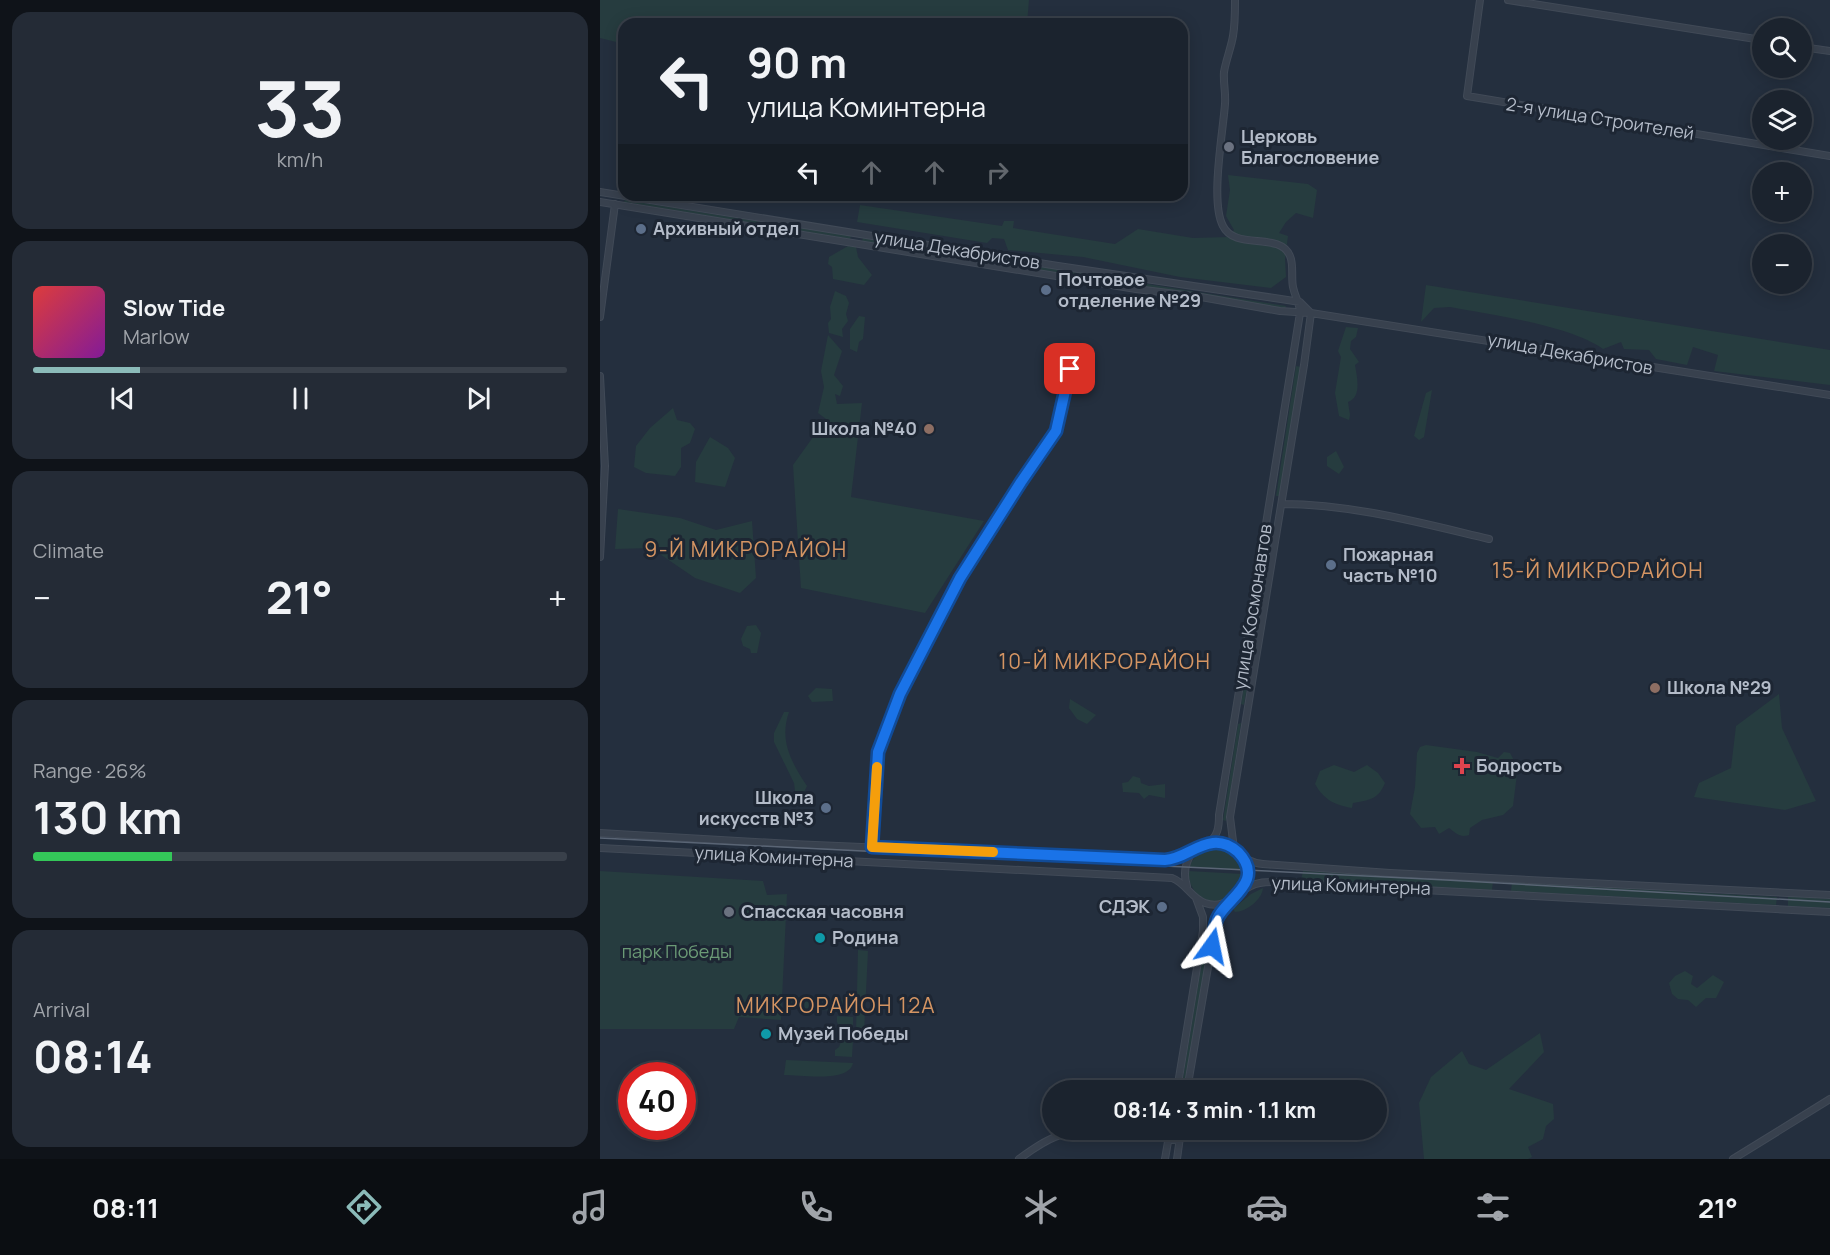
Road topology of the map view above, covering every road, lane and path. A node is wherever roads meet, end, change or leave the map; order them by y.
1 (1236, 0) edge
2 (1480, 0) edge
3 (1509, 0) edge
4 (1752, 38) edge
5 (1812, 48) edge
6 (1830, 51) edge
7 (1830, 156) edge
8 (600, 192) edge
9 (618, 195) edge
10 (655, 201) edge
11 (600, 202) edge
12 (615, 204) junction
13 (857, 234) junction
14 (855, 243) junction
15 (1138, 277) junction
16 (1136, 289) junction
17 (1300, 302) junction
18 (1300, 313) junction
19 (1311, 313) junction
20 (600, 317) edge
21 (1074, 349) dead end
22 (1293, 363) junction
23 (1305, 365) junction
24 (600, 376) edge
25 (1830, 395) edge
26 (1281, 504) junction
27 (1489, 539) dead end
28 (600, 557) edge
29 (1236, 713) junction
30 (1248, 715) junction
31 (600, 832) edge
32 (1201, 846) junction
33 (872, 847) junction
34 (600, 848) edge
35 (1234, 849) junction
36 (1242, 858) junction
37 (1187, 887) junction
38 (1830, 895) edge
39 (1236, 897) junction
40 (1195, 898) junction
41 (1830, 912) edge
42 (1179, 1080) edge
43 (1189, 1080) edge
44 (1830, 1098) edge
45 (1049, 1140) edge
46 (1169, 1140) edge
47 (1174, 1140) edge
48 (1179, 1141) joint
49 (1019, 1159) edge
50 (1166, 1159) edge
51 (1177, 1159) edge
52 (1733, 1159) edge

1 - 17 street
2 - 7 street, 2-я улица Строителей
3 - 4 street
5 - 6 street
8 - 9 street, улица Декабристов
10 - 13 street, улица Декабристов
11 - 12 street, улица Декабристов
12 - 14 street, улица Декабристов
12 - 20 street
13 - 14 street
13 - 15 street, улица Декабристов
14 - 16 street, улица Декабристов
15 - 16 street
15 - 17 street, улица Декабристов
16 - 18 street, улица Декабристов
17 - 18 street, улица Космонавтов
17 - 19 street
18 - 19 street, улица Декабристов
18 - 22 street, улица Космонавтов
19 - 23 street, улица Космонавтов
19 - 25 street, улица Декабристов
21 - 33 street
22 - 23 street
22 - 29 street, улица Космонавтов
23 - 26 street, улица Космонавтов
24 - 28 street
26 - 27 street
26 - 30 street, улица Космонавтов
29 - 30 street
29 - 32 street, улица Космонавтов
30 - 35 street, улица Космонавтов
31 - 33 street, улица Коминтерна
32 - 33 street, улица Коминтерна
32 - 35 street, улица Коминтерна
32 - 37 street, улица Космонавтов
34 - 37 street, улица Коминтерна
35 - 36 street
36 - 38 street, улица Коминтерна
36 - 39 street
37 - 40 street
39 - 40 street, улица Коминтерна
39 - 41 street, улица Коминтерна
39 - 43 street
40 - 42 street
44 - 52 street
45 - 49 street
46 - 50 street
47 - 48 street
48 - 51 street

